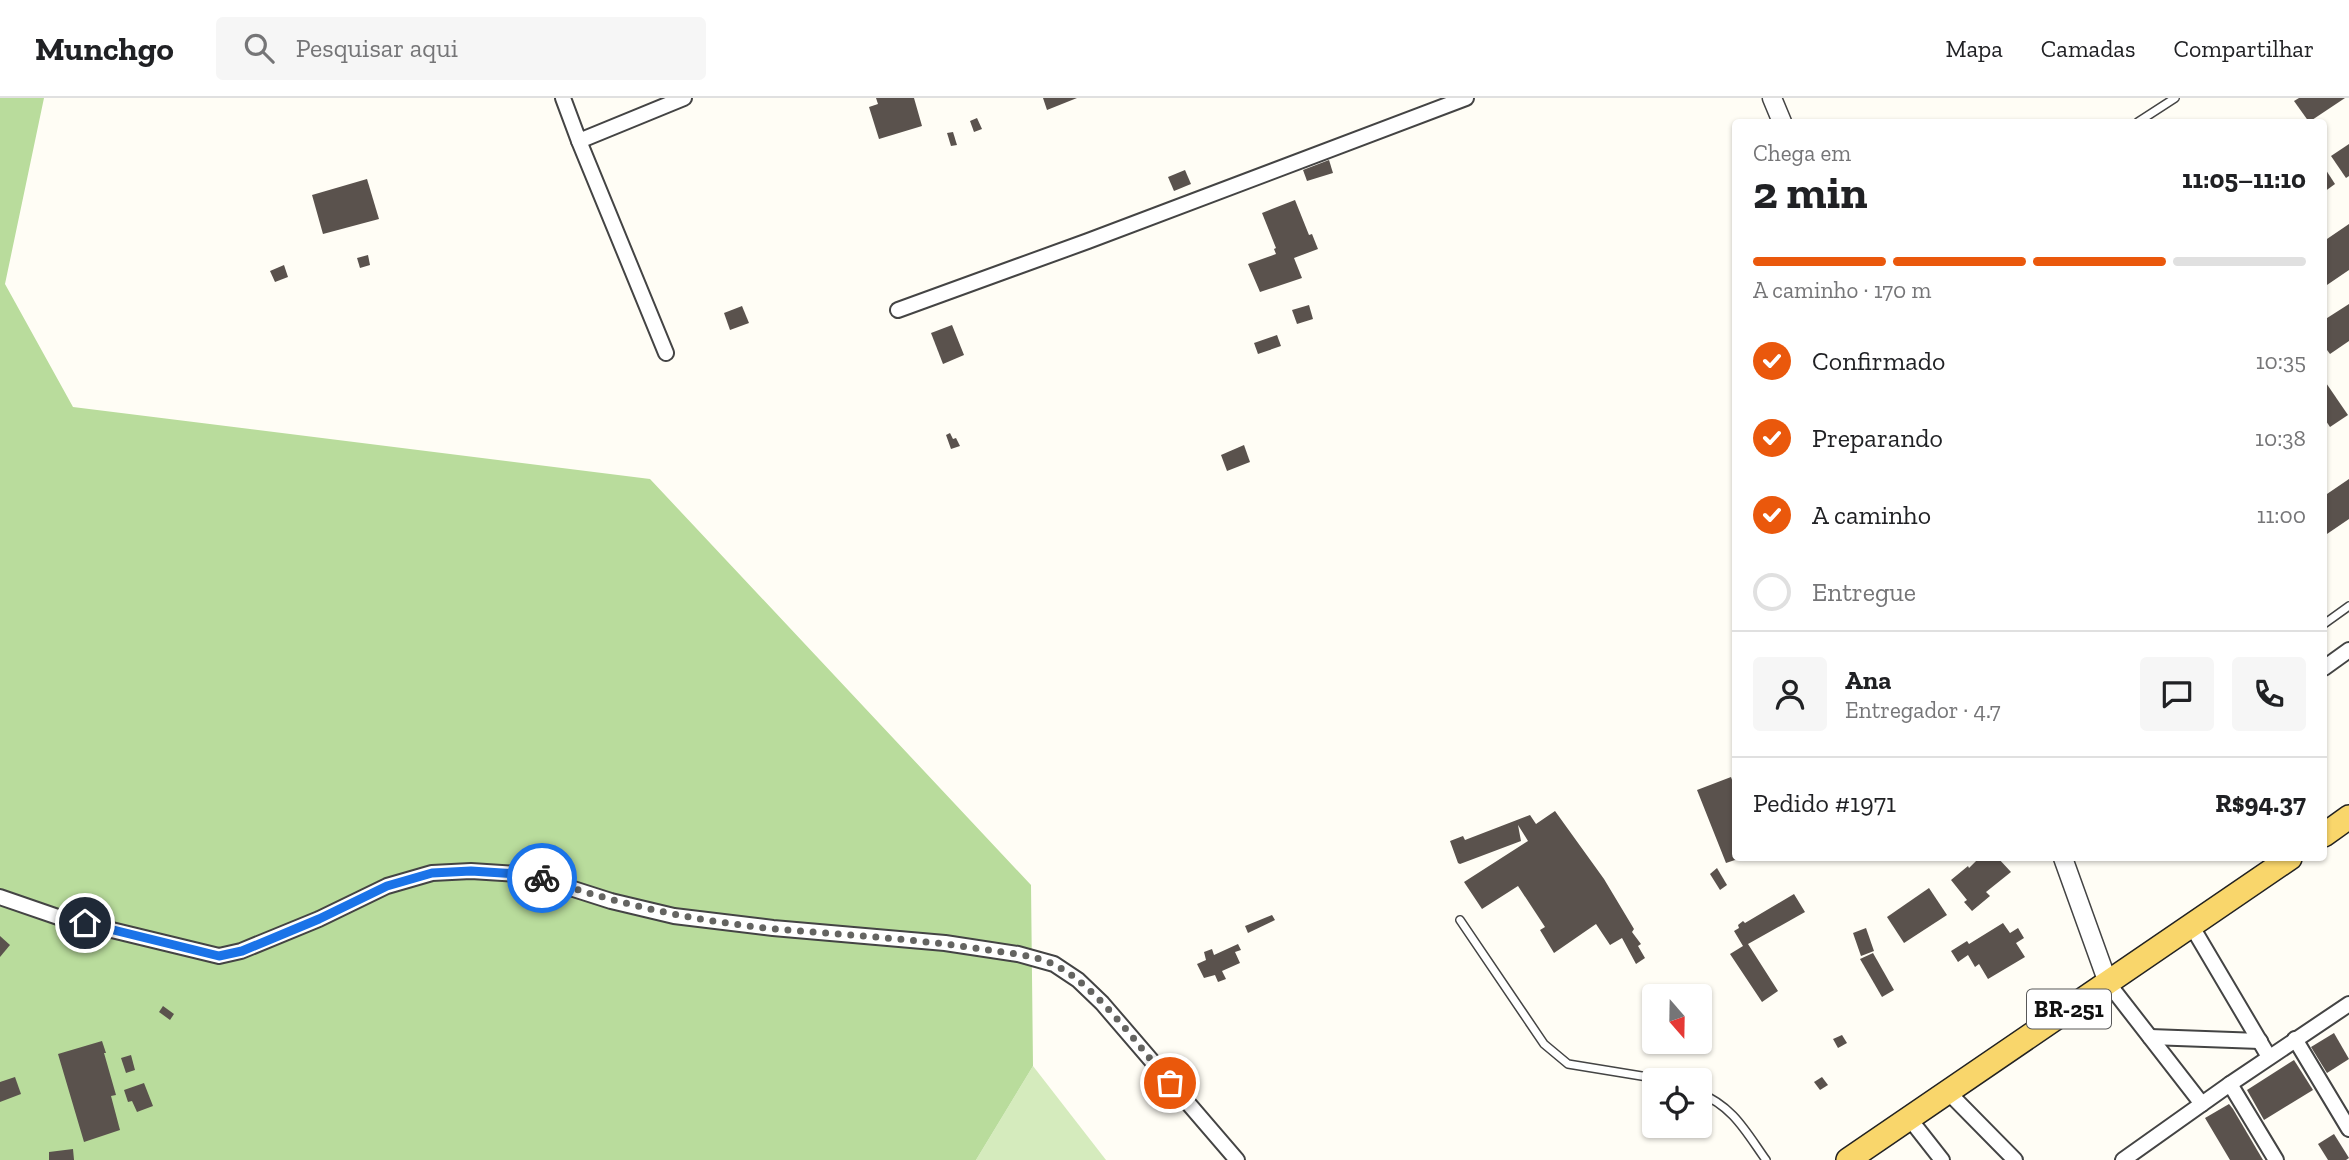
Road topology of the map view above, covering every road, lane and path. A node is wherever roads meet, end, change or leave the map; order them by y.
1 (563, 98) edge
2 (684, 98) edge
3 (1466, 98) edge
4 (1772, 98) edge
5 (2175, 98) edge
6 (1781, 119) edge
7 (2143, 119) edge
8 (579, 141) junction
9 (898, 310) dead end
10 (666, 353) dead end
11 (2349, 606) edge
12 (2327, 622) edge
13 (2349, 650) edge
14 (2327, 666) edge
15 (2349, 817) edge
16 (2327, 833) edge
17 (2064, 861) edge
18 (2286, 861) edge
19 (0, 897) edge
20 (1460, 920) dead end
21 (2191, 925) junction
22 (2108, 983) junction
23 (2349, 1004) edge
24 (2150, 1037) junction
25 (2295, 1039) junction
26 (2260, 1041) junction
27 (2269, 1057) junction
28 (1642, 1076) edge
29 (2230, 1084) junction
30 (1948, 1092) junction
31 (1712, 1098) edge
32 (2202, 1104) junction
33 (1909, 1118) junction
34 (2349, 1129) edge
35 (1237, 1160) edge
36 (1766, 1160) edge
37 (1848, 1160) edge
38 (1942, 1160) edge
39 (2015, 1160) edge
40 (2123, 1160) edge
41 (2276, 1160) edge

1 - 8 street
2 - 8 street
3 - 9 street
4 - 6 street
5 - 7 lane
8 - 10 street
11 - 12 lane
13 - 14 street
15 - 16 main road
17 - 22 street
18 - 21 main road, BR-251
19 - 35 street
20 - 28 lane
21 - 22 main road, BR-251
21 - 26 street
22 - 24 street
22 - 30 main road, BR-251
23 - 25 street
24 - 26 street
24 - 32 street
25 - 27 street
25 - 34 street
26 - 27 street
27 - 29 street
29 - 32 street
29 - 41 street
30 - 33 main road, BR-251
30 - 39 street
31 - 36 lane
32 - 40 street
33 - 37 main road, BR-251
33 - 38 street

